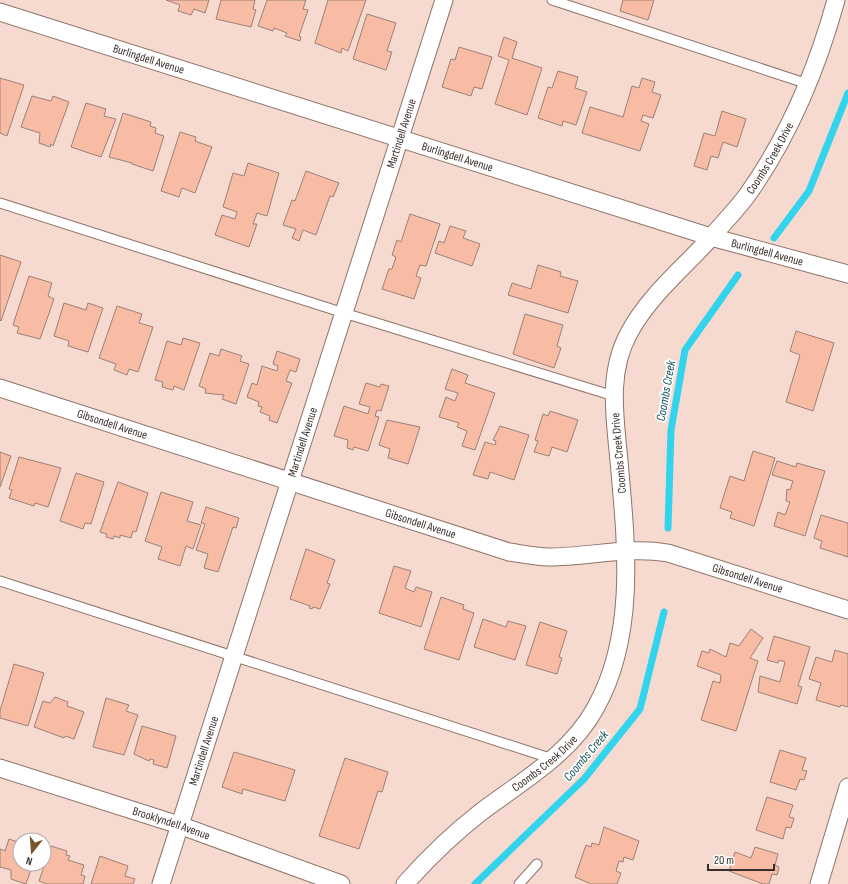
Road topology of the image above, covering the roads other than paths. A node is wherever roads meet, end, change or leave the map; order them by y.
1 (444, 0) edge
2 (552, 0) edge
3 (836, 0) edge
4 (0, 12) edge
5 (808, 84) junction
6 (399, 139) junction
7 (0, 203) edge
8 (711, 237) junction
9 (848, 274) edge
10 (344, 313) junction
11 (0, 388) edge
12 (614, 396) junction
13 (290, 482) junction
14 (626, 550) junction
15 (0, 581) edge
16 (848, 610) edge
17 (234, 656) junction
18 (553, 759) junction
19 (0, 768) edge
20 (848, 787) edge
21 (179, 825) junction
22 (537, 864) dead end
23 (161, 884) edge
24 (341, 884) edge
25 (406, 884) edge
26 (519, 884) edge
27 (819, 884) edge

1 - 6 street, Martindell Avenue
2 - 5 lane
3 - 5 street, Coombs Creek Drive
4 - 6 street, Burlingdell Avenue
5 - 8 street, Coombs Creek Drive
6 - 8 street, Burlingdell Avenue
6 - 10 street, Martindell Avenue
7 - 10 lane
8 - 9 street, Burlingdell Avenue
8 - 12 street, Coombs Creek Drive
10 - 12 lane
10 - 13 street, Martindell Avenue
11 - 13 street, Gibsondell Avenue
12 - 14 street, Coombs Creek Drive
13 - 14 street, Gibsondell Avenue
13 - 17 street, Martindell Avenue
14 - 16 street, Gibsondell Avenue
14 - 18 street, Coombs Creek Drive
15 - 17 lane
17 - 18 lane
17 - 21 street, Martindell Avenue
18 - 25 street, Coombs Creek Drive
19 - 21 street, Brooklyndell Avenue
20 - 27 street
21 - 23 street, Martindell Avenue
21 - 24 street, Brooklyndell Avenue
22 - 26 lane

